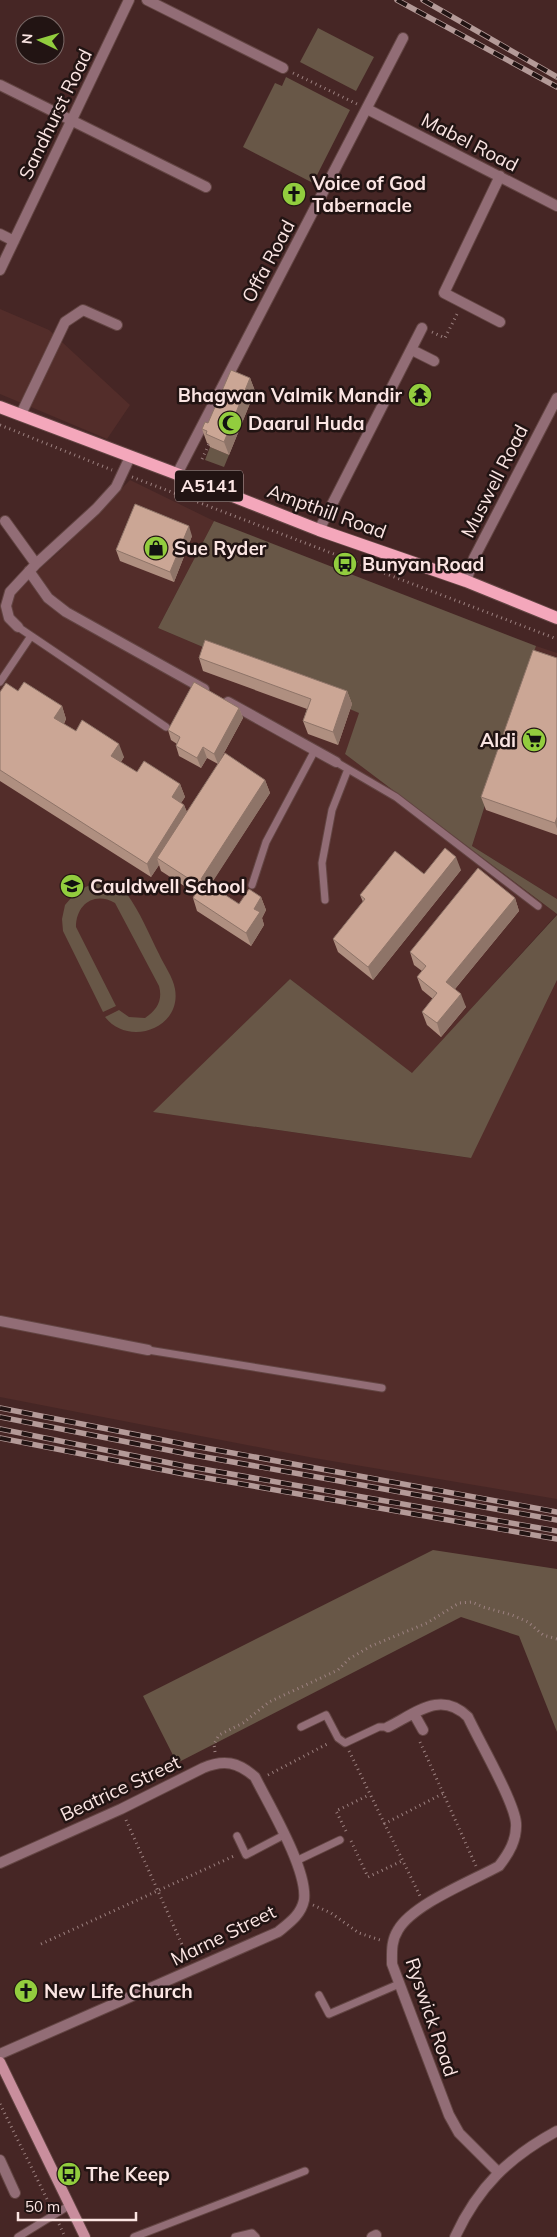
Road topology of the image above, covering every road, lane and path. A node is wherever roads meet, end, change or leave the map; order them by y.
1 (129, 0) edge
2 (147, 0) edge
3 (404, 38) dead end
4 (283, 68) joint
5 (0, 85) edge
6 (367, 109) junction
7 (71, 121) junction
8 (500, 176) junction
9 (206, 187) dead end
10 (557, 206) edge
11 (0, 234) edge
12 (14, 240) junction
13 (0, 270) edge
14 (462, 304) junction
15 (500, 322) dead end
16 (117, 325) dead end
17 (422, 328) joint
18 (412, 350) junction
19 (434, 361) dead end
20 (557, 398) edge
21 (0, 408) edge
22 (21, 414) junction
23 (0, 425) edge
24 (209, 444) edge
25 (130, 457) junction
26 (202, 459) dead end
27 (123, 474) junction
28 (177, 474) junction
29 (6, 521) dead end
30 (319, 530) junction
31 (32, 567) junction
32 (466, 581) junction
33 (557, 618) edge
34 (18, 627) joint
35 (31, 636) junction
36 (557, 639) edge
37 (0, 682) edge
38 (166, 727) dead end
39 (315, 750) junction
40 (336, 762) joint
41 (348, 769) junction
42 (252, 885) dead end
43 (325, 900) dead end
44 (538, 906) dead end
45 (0, 1320) edge
46 (148, 1350) joint
47 (382, 1388) dead end
48 (557, 1639) edge
49 (414, 1714) junction
50 (301, 1727) dead end
51 (388, 1727) joint
52 (423, 1730) joint
53 (338, 1738) junction
54 (345, 1743) junction
55 (215, 1763) junction
56 (256, 1779) junction
57 (444, 1793) junction
58 (369, 1795) junction
59 (121, 1808) junction
60 (384, 1824) junction
61 (284, 1835) junction
62 (237, 1836) dead end
63 (340, 1840) dead end
64 (244, 1851) junction
65 (296, 1861) junction
66 (402, 1861) junction
67 (0, 1863) edge
68 (481, 1876) junction
69 (160, 1892) junction
70 (304, 1901) junction
71 (425, 1906) junction
72 (41, 1944) dead end
73 (392, 1944) junction
74 (193, 1970) junction
75 (399, 1984) junction
76 (319, 1995) dead end
77 (0, 2054) edge
78 (0, 2062) edge
79 (0, 2104) edge
80 (557, 2131) edge
81 (0, 2160) edge
82 (305, 2170) dead end
83 (498, 2172) junction
84 (15, 2193) dead end
85 (70, 2205) junction
86 (54, 2214) junction
87 (18, 2237) edge
88 (65, 2237) edge
89 (85, 2237) edge
90 (134, 2237) edge
91 (235, 2237) edge
92 (256, 2237) edge
93 (455, 2237) edge

1 - 7 street, Sandhurst Road
2 - 4 street
3 - 6 street, Offa Road
4 - 6 path
5 - 7 street
6 - 8 street, Mabel Road
6 - 28 street, Offa Road
7 - 9 street
7 - 12 street, Sandhurst Road
8 - 10 street, Mabel Road
8 - 14 street
11 - 12 street
12 - 13 street, Sandhurst Road
14 - 15 street
14 - 17 path
16 - 22 street
17 - 18 street
18 - 19 street
18 - 30 street
20 - 32 street, Muswell Road
21 - 22 main road, Ampthill Road / A5141
22 - 25 main road, Ampthill Road / A5141
23 - 27 path
24 - 26 path
25 - 27 street
25 - 28 main road, Ampthill Road / A5141
27 - 31 street
27 - 36 path
28 - 30 main road, Ampthill Road / A5141
29 - 31 street
30 - 32 main road, Ampthill Road / A5141
31 - 34 street
31 - 39 street
32 - 33 main road, Ampthill Road / A5141
34 - 35 lane
35 - 37 lane
35 - 38 lane
39 - 40 street
39 - 42 lane
40 - 41 lane
41 - 43 lane
41 - 44 lane
45 - 46 street
46 - 47 lane
48 - 55 path
49 - 51 street, Ryswick Road
49 - 52 street
49 - 68 street, Ryswick Road
50 - 53 lane
51 - 54 lane
52 - 57 path
53 - 54 lane
53 - 56 path
54 - 58 path
55 - 56 street
55 - 59 street, Beatrice Street
56 - 61 street
57 - 60 path
57 - 68 path
58 - 60 path
58 - 66 path
59 - 67 street, Beatrice Street
59 - 69 path
60 - 66 path
61 - 64 lane
61 - 65 street
62 - 64 lane
63 - 65 lane
64 - 69 path
65 - 70 street
66 - 71 path
68 - 71 street, Ryswick Road
69 - 72 path
69 - 74 path
70 - 73 path
70 - 74 street, Marne Street
71 - 73 street, Ryswick Road
73 - 75 street, Ryswick Road
74 - 77 street, Marne Street
75 - 76 lane
75 - 83 street, Ryswick Road
78 - 85 main road
79 - 86 path
80 - 83 street
81 - 84 street
82 - 90 lane
83 - 93 street
85 - 86 lane
85 - 89 main road
86 - 87 lane
86 - 88 path
91 - 92 lane

